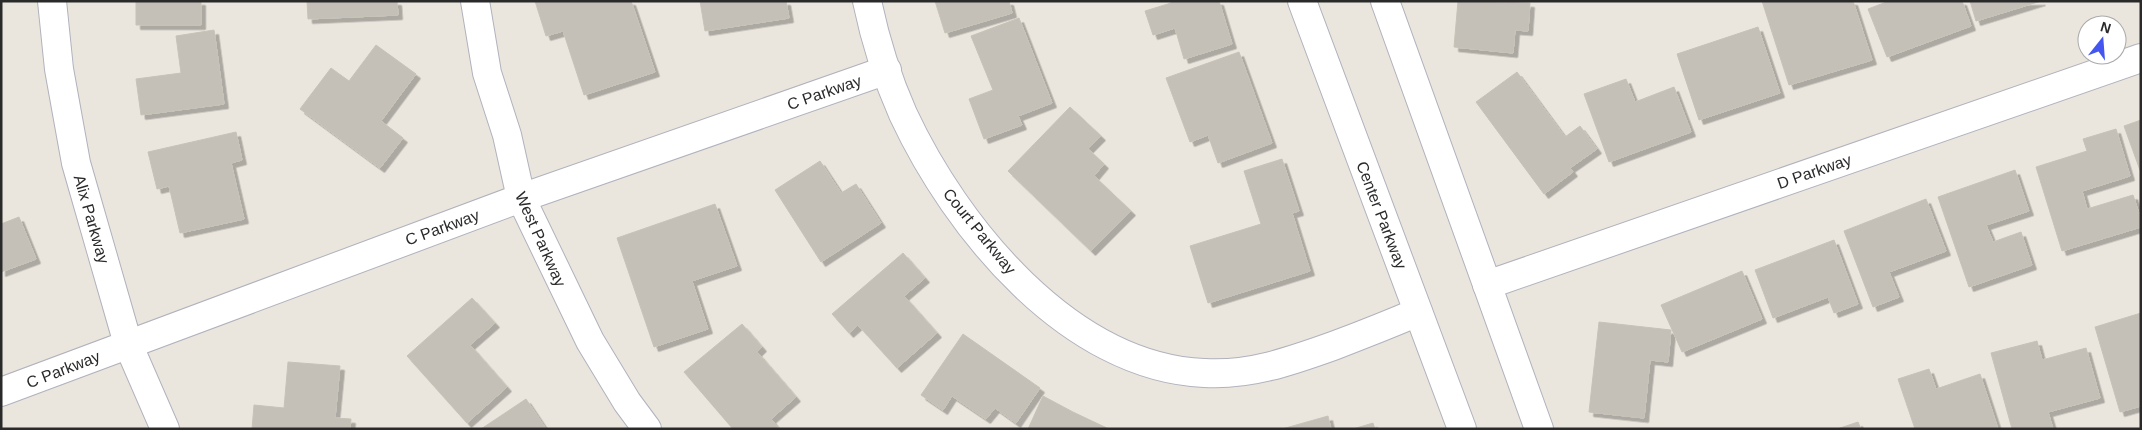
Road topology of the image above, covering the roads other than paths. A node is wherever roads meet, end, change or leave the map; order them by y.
1 (52, 1) edge
2 (475, 1) edge
3 (867, 1) edge
4 (1302, 1) edge
5 (1385, 1) edge
6 (2141, 58) edge
7 (887, 70) junction
8 (520, 198) junction
9 (1487, 285) junction
10 (1418, 312) junction
11 (128, 344) junction
12 (1, 392) edge
13 (165, 429) edge
14 (647, 429) edge
15 (1462, 429) edge
16 (1539, 429) edge

1 - 11 street, Alix Parkway
2 - 8 street, West Parkway
3 - 7 street, Court Parkway
4 - 10 street, Center Parkway
5 - 9 street
6 - 9 street, D Parkway
7 - 8 street, C Parkway
7 - 10 street, Court Parkway
8 - 11 street, C Parkway
8 - 14 street, West Parkway
9 - 16 street
10 - 15 street, Center Parkway
11 - 12 street, C Parkway
11 - 13 street, Alix Parkway

